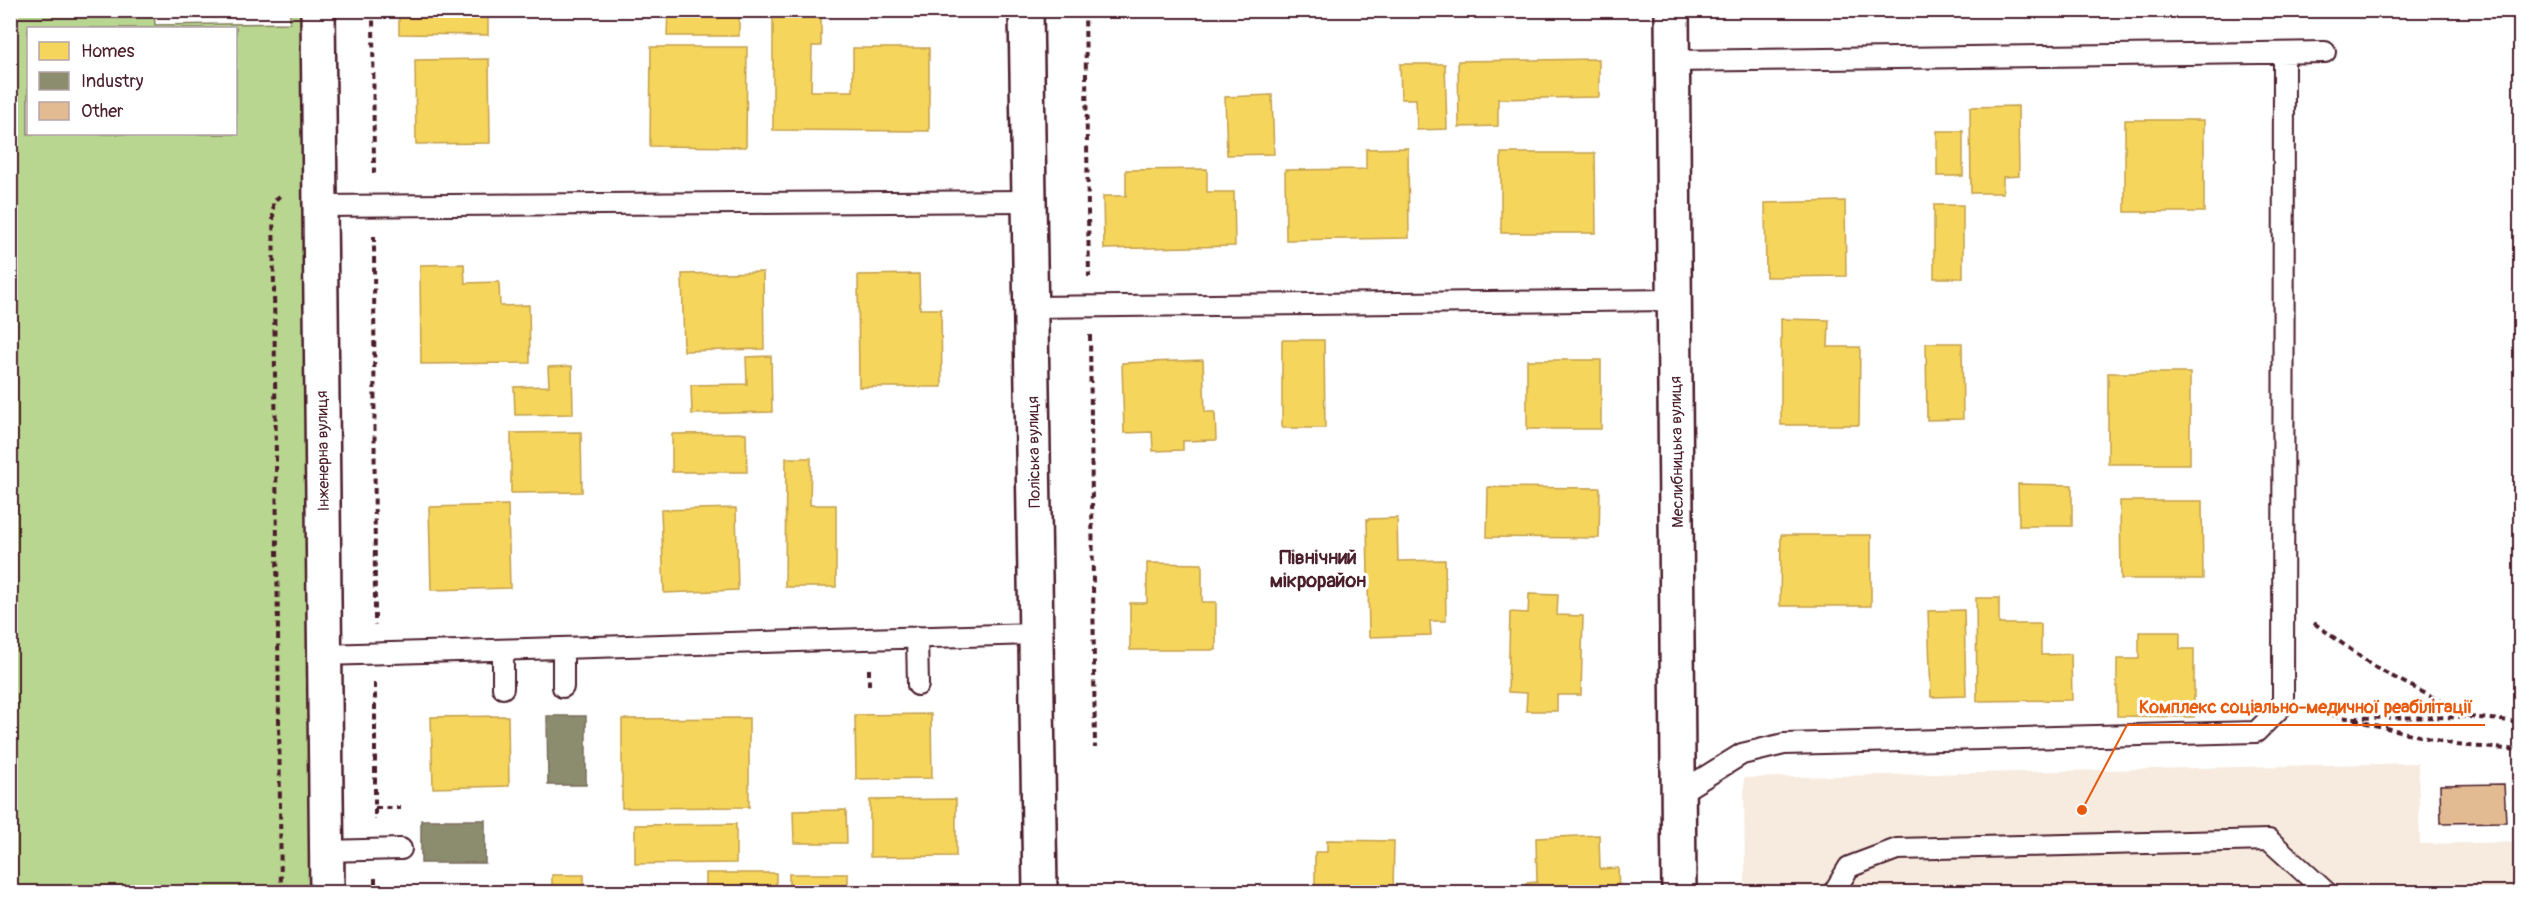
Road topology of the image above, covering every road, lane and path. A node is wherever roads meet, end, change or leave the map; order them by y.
1 (318, 10) edge
2 (373, 10) edge
3 (1026, 10) edge
4 (1086, 10) edge
5 (1672, 10) edge
6 (2325, 52) dead end
7 (2284, 53) junction
8 (1672, 61) junction
9 (320, 160) junction
10 (1029, 201) junction
11 (374, 205) junction
12 (320, 206) junction
13 (1674, 300) junction
14 (1090, 306) junction
15 (1030, 307) junction
16 (2284, 587) junction
17 (1035, 634) junction
18 (917, 637) junction
19 (562, 648) junction
20 (503, 650) junction
21 (375, 654) junction
22 (324, 655) junction
23 (918, 685) dead end
24 (563, 687) dead end
25 (503, 688) dead end
26 (2283, 705) junction
27 (2470, 717) junction
28 (2347, 718) junction
29 (2520, 722) edge
30 (1095, 748) dead end
31 (2520, 750) edge
32 (1678, 793) junction
33 (401, 807) dead end
34 (375, 808) junction
35 (375, 849) junction
36 (401, 849) dead end
37 (326, 851) junction
38 (280, 892) edge
39 (327, 892) edge
40 (375, 892) edge
41 (1040, 892) edge
42 (1679, 892) edge
43 (1833, 892) edge
44 (2326, 892) edge

1 - 9 street, Інженерна вулиця
2 - 11 path
3 - 10 street, Поліська вулиця
4 - 14 path
5 - 8 street, Меслибницька вулиця
6 - 7 lane
7 - 8 lane
7 - 16 lane
8 - 13 street, Меслибницька вулиця
9 - 12 street, Інженерна вулиця
9 - 38 path
10 - 11 lane
10 - 15 street, Поліська вулиця
11 - 12 lane
11 - 21 path
12 - 22 street, Інженерна вулиця
13 - 14 lane
13 - 32 street, Меслибницька вулиця
14 - 15 lane
14 - 30 path
15 - 17 street, Поліська вулиця
16 - 26 lane
16 - 27 path
17 - 18 lane
17 - 41 street, Поліська вулиця
18 - 19 lane
18 - 23 lane
19 - 20 lane
19 - 24 lane
20 - 21 lane
20 - 25 lane
21 - 22 lane
21 - 34 path
22 - 37 street, Інженерна вулиця
26 - 28 path
26 - 32 lane
27 - 28 path
27 - 29 path
28 - 31 path
32 - 42 street, Меслибницька вулиця
33 - 34 path
34 - 35 path
35 - 36 lane
35 - 37 lane
35 - 40 path
37 - 39 street, Інженерна вулиця
43 - 44 lane

